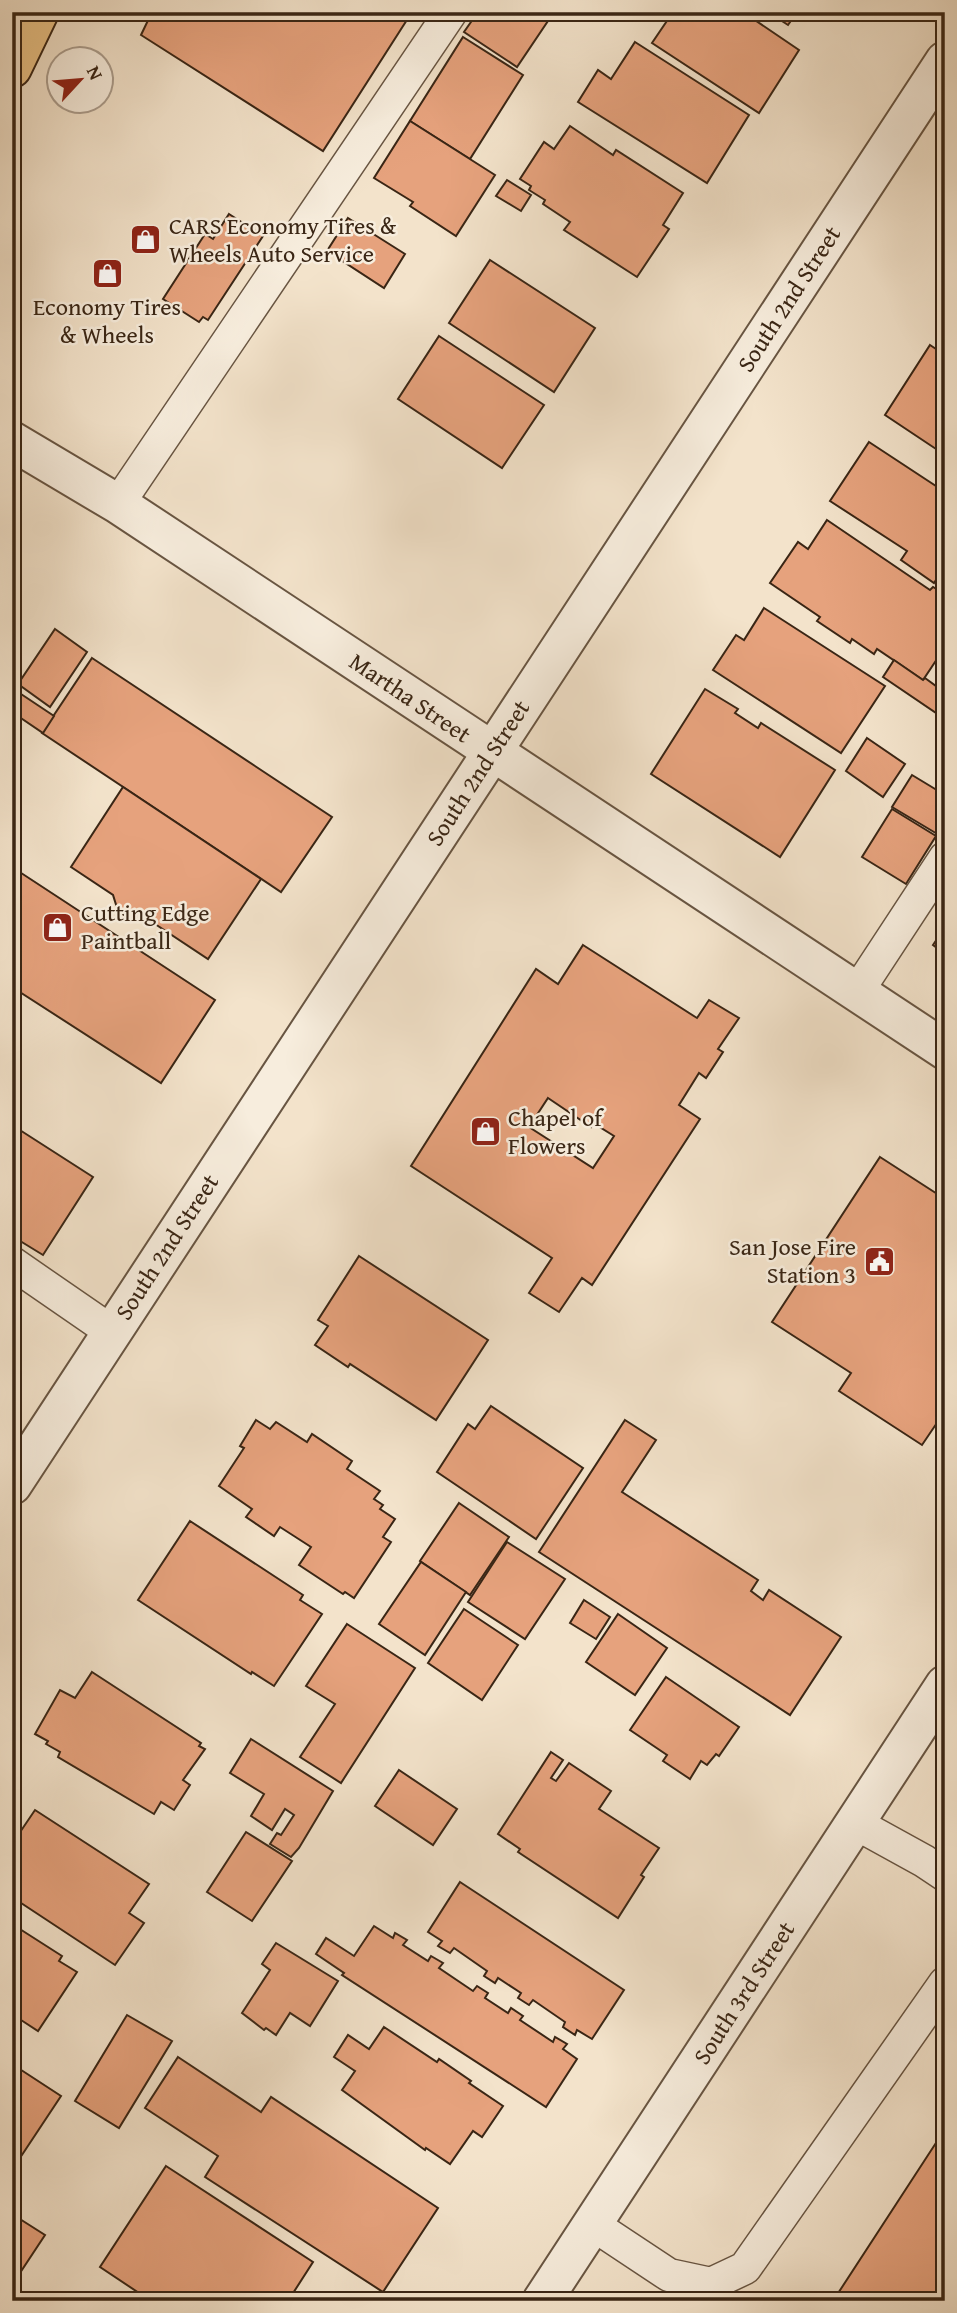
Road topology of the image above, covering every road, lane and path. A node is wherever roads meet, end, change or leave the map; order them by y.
1 (39, 12) edge
2 (451, 12) edge
3 (945, 61) edge
4 (12, 68) edge
5 (12, 441) edge
6 (118, 504) junction
7 (491, 752) junction
8 (945, 858) edge
9 (857, 992) junction
10 (945, 1050) edge
11 (12, 1263) edge
12 (111, 1332) junction
13 (12, 1485) edge
14 (945, 1685) edge
15 (855, 1823) junction
16 (945, 1875) edge
17 (945, 1983) edge
18 (592, 2224) junction
19 (542, 2301) edge

1 - 4 main road
2 - 6 lane
3 - 7 street, South 2nd Street
5 - 6 street, Martha Street
6 - 7 street, Martha Street
7 - 9 street, Martha Street
7 - 12 street, South 2nd Street
8 - 9 lane
9 - 10 street, Martha Street
11 - 12 lane
12 - 13 street, South 2nd Street
14 - 15 street, South 3rd Street
15 - 16 lane
15 - 18 street, South 3rd Street
17 - 18 lane
18 - 19 street, South 3rd Street

